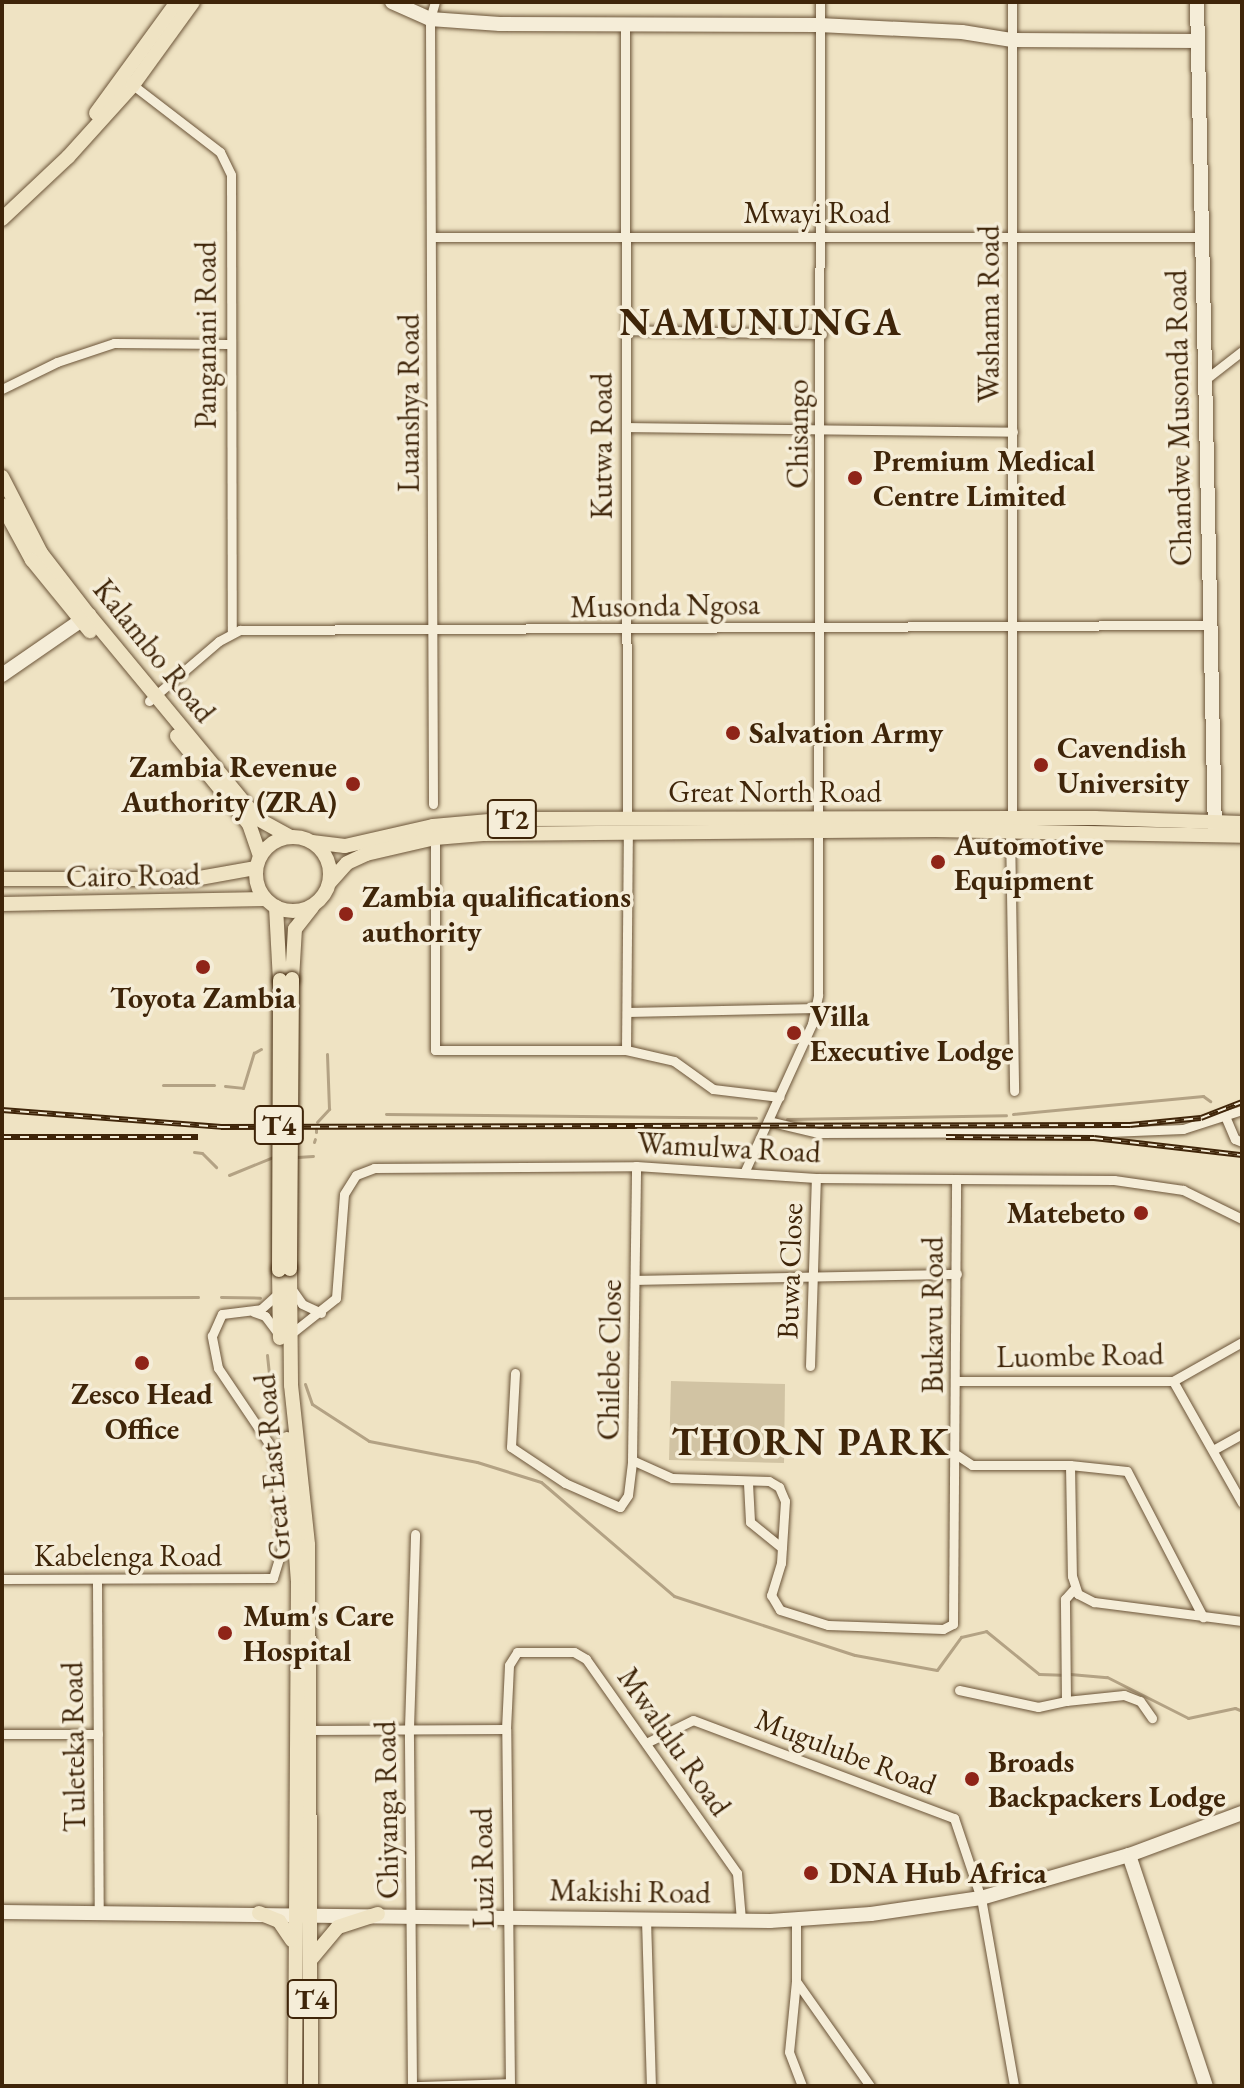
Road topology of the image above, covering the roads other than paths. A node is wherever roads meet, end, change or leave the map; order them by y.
1 (177, 2) edge
2 (193, 2) edge
3 (392, 2) edge
4 (435, 2) edge
5 (820, 2) edge
6 (1012, 2) edge
7 (1197, 2) edge
8 (430, 19) junction
9 (819, 25) junction
10 (625, 26) junction
11 (1012, 40) junction
12 (1198, 41) junction
13 (129, 82) junction
14 (2, 206) edge
15 (2, 219) edge
16 (432, 237) junction
17 (625, 237) junction
18 (823, 237) junction
19 (1013, 237) junction
20 (1202, 237) junction
21 (626, 330) junction
22 (822, 334) junction
23 (228, 344) junction
24 (1242, 351) edge
25 (1206, 379) junction
26 (2, 389) edge
27 (626, 427) junction
28 (822, 431) junction
29 (1013, 432) junction
30 (2, 478) edge
31 (2, 505) edge
32 (85, 617) junction
33 (1207, 625) junction
34 (820, 628) junction
35 (1012, 629) junction
36 (433, 630) junction
37 (232, 631) junction
38 (627, 631) junction
39 (2, 675) edge
40 (152, 698) junction
41 (433, 804) dead end
42 (1242, 823) edge
43 (820, 824) junction
44 (1013, 824) junction
45 (628, 825) junction
46 (1216, 827) junction
47 (1242, 836) edge
48 (290, 837) junction
49 (435, 838) junction
50 (312, 842) junction
51 (258, 862) junction
52 (2, 879) edge
53 (28, 879) junction
54 (51, 879) junction
55 (330, 882) junction
56 (318, 901) junction
57 (270, 903) junction
58 (2, 904) edge
59 (28, 904) junction
60 (51, 904) junction
61 (286, 980) junction
62 (817, 1008) junction
63 (627, 1012) junction
64 (626, 1050) junction
65 (1014, 1091) dead end
66 (780, 1097) junction
67 (1242, 1110) edge
68 (1225, 1116) junction
69 (768, 1121) junction
70 (1242, 1142) edge
71 (636, 1166) junction
72 (744, 1173) junction
73 (816, 1178) junction
74 (956, 1179) junction
75 (1242, 1219) edge
76 (957, 1274) junction
77 (636, 1280) junction
78 (817, 1280) junction
79 (284, 1290) junction
80 (250, 1311) junction
81 (321, 1313) junction
82 (285, 1340) junction
83 (1242, 1342) edge
84 (810, 1366) dead end
85 (515, 1373) dead end
86 (957, 1381) junction
87 (1173, 1381) junction
88 (1242, 1434) edge
89 (1213, 1450) junction
90 (956, 1451) junction
91 (632, 1460) junction
92 (1070, 1465) junction
93 (748, 1483) junction
94 (1242, 1503) edge
95 (415, 1534) dead end
96 (782, 1548) junction
97 (2, 1579) edge
98 (97, 1581) junction
99 (1074, 1589) junction
100 (1203, 1617) junction
101 (1242, 1621) edge
102 (517, 1652) joint
103 (959, 1690) dead end
104 (1066, 1701) junction
105 (1152, 1718) dead end
106 (409, 1728) junction
107 (506, 1729) junction
108 (309, 1730) junction
109 (2, 1734) edge
110 (98, 1734) junction
111 (646, 1743) junction
112 (1242, 1813) edge
113 (1129, 1855) junction
114 (981, 1898) junction
115 (2, 1912) edge
116 (295, 1912) junction
117 (310, 1912) junction
118 (99, 1913) junction
119 (259, 1913) junction
120 (378, 1914) junction
121 (412, 1914) junction
122 (507, 1915) junction
123 (646, 1919) junction
124 (741, 1920) junction
125 (796, 1920) junction
126 (294, 1949) junction
127 (312, 1959) junction
128 (796, 1981) junction
129 (510, 2085) edge
130 (295, 2086) edge
131 (311, 2086) edge
132 (414, 2086) edge
133 (651, 2086) edge
134 (802, 2086) edge
135 (870, 2086) edge
136 (1014, 2086) edge
137 (1206, 2086) edge

1 - 13 main road
2 - 13 main road
3 - 8 street
4 - 8 street, Luanshya Road
5 - 9 street, Chisango
6 - 11 street, Washama Road
7 - 12 street, Chandwe Musonda Road
8 - 10 street
8 - 16 street, Luanshya Road
9 - 10 street
9 - 11 street
9 - 18 street, Chisango
10 - 17 street, Kutwa Road
11 - 12 street
11 - 19 street, Washama Road
12 - 20 street, Chandwe Musonda Road
13 - 14 main road
13 - 15 main road
13 - 23 street, Panganani Road
16 - 17 street, Mwayi Road
16 - 36 street, Luanshya Road
17 - 18 street, Mwayi Road
17 - 21 street, Kutwa Road
18 - 19 street, Mwayi Road
18 - 22 street, Chisango
19 - 20 street, Mwayi Road
19 - 29 street, Washama Road
20 - 25 street, Chandwe Musonda Road
21 - 22 street
21 - 27 street, Kutwa Road
22 - 28 street, Chisango
23 - 26 street
23 - 37 street, Panganani Road
24 - 25 street
25 - 33 street, Chandwe Musonda Road
27 - 28 street
27 - 38 street, Kutwa Road
28 - 29 street
28 - 34 street, Chisango
29 - 35 street, Washama Road
30 - 32 main road, Kalambo Road
31 - 32 main road, Kalambo Road
32 - 39 street
32 - 40 main road, Kalambo Road
33 - 35 street, Musonda Ngosa
33 - 46 street, Chandwe Musonda Road
34 - 35 street, Musonda Ngosa
34 - 38 street, Musonda Ngosa
34 - 43 street, Chisango
35 - 44 street, Washama Road
36 - 37 street, Musonda Ngosa
36 - 38 street, Musonda Ngosa
36 - 41 street, Luanshya Road
37 - 40 street
38 - 45 street, Kutwa Road
40 - 48 main road, Kalambo Road
40 - 51 main road, Kalambo Road
42 - 46 main road, Great North Road / T2
43 - 44 main road, Great North Road / T2
43 - 44 main road, Great North Road / T2
43 - 45 main road, Great North Road / T2
43 - 62 street, Chisango
44 - 46 main road, Great North Road / T2
44 - 65 street, Washama Road
45 - 49 main road, Great North Road / T2
45 - 50 main road, Great North Road / T2
45 - 63 street, Kutwa Road
46 - 47 main road, Great North Road / T2
48 - 50 main road
48 - 51 main road
49 - 55 main road, Great North Road / T2
49 - 64 street
50 - 55 main road
51 - 54 main road, Cairo Road
51 - 57 main road
52 - 53 main road, Cairo Road
53 - 54 main road, Cairo Road
53 - 59 main road
54 - 60 main road
55 - 56 main road
56 - 57 main road
56 - 61 main road, Great East Road / T4
57 - 60 main road, Cairo Road
57 - 61 main road, Great East Road / T4
58 - 59 main road, Cairo Road
59 - 60 main road, Cairo Road
61 - 79 main road, Great East Road / T4, bridge
62 - 63 street
62 - 66 street
63 - 64 street, Kutwa Road
64 - 66 street
66 - 69 street
67 - 68 street
68 - 69 street
68 - 70 street
69 - 72 street
71 - 72 street, Wamulwa Road
71 - 77 street, Chilebe Close
71 - 81 street, Wamulwa Road
72 - 73 street, Wamulwa Road
73 - 74 street, Wamulwa Road
73 - 78 street, Buwa Close
74 - 75 street, Wamulwa Road
74 - 76 street, Bukavu Road
76 - 78 street
76 - 86 street, Bukavu Road
77 - 78 street
77 - 91 street, Chilebe Close
78 - 84 street, Buwa Close
79 - 80 street, Kabelenga Road
79 - 81 street
79 - 82 main road, Great East Road / T4
80 - 82 street
80 - 98 street, Kabelenga Road
81 - 82 street, Wamulwa Road
82 - 108 main road, Great East Road / T4
82 - 116 main road, Great East Road / T4
83 - 87 street, Luombe Road
85 - 91 street, Chilebe Close
86 - 87 street, Luombe Road
86 - 90 street, Bukavu Road
87 - 89 street
88 - 89 street
89 - 94 street
90 - 92 street
90 - 96 street, Bukavu Road
91 - 93 street
92 - 99 street
92 - 100 street
93 - 96 street
93 - 96 street
95 - 106 street, Chiyanga Road
97 - 98 street, Kabelenga Road
98 - 110 street, Tuleteka Road
99 - 100 street
99 - 104 street
100 - 101 street
102 - 107 street, Luzi Road
102 - 111 street, Mwalulu Road
103 - 104 street
104 - 105 street
106 - 107 street
106 - 108 street
106 - 121 street, Chiyanga Road
107 - 122 street, Luzi Road
108 - 117 main road, Great East Road / T4
109 - 110 street
110 - 118 street, Tuleteka Road
111 - 114 street, Mugulube Road
111 - 124 street, Mwalulu Road
112 - 113 street, Makishi Road
113 - 114 street, Makishi Road
113 - 137 street
114 - 125 street, Makishi Road
114 - 136 street, Mugulube Road
115 - 118 street, Makishi Road
116 - 117 street, Makishi Road
116 - 119 street, Makishi Road
116 - 126 main road, Great East Road / T4
117 - 120 street, Makishi Road
117 - 127 main road, Great East Road / T4
118 - 119 street, Makishi Road
119 - 126 main road
120 - 121 street, Makishi Road
120 - 127 main road
121 - 122 street, Makishi Road
121 - 132 street, Chiyanga Road
122 - 123 street, Makishi Road
122 - 129 street, Luzi Road
123 - 124 street, Makishi Road
123 - 133 street
124 - 125 street, Makishi Road
125 - 128 street
126 - 130 main road, Great East Road / T4
127 - 131 main road, Great East Road / T4
128 - 134 street
128 - 135 street
129 - 132 street

